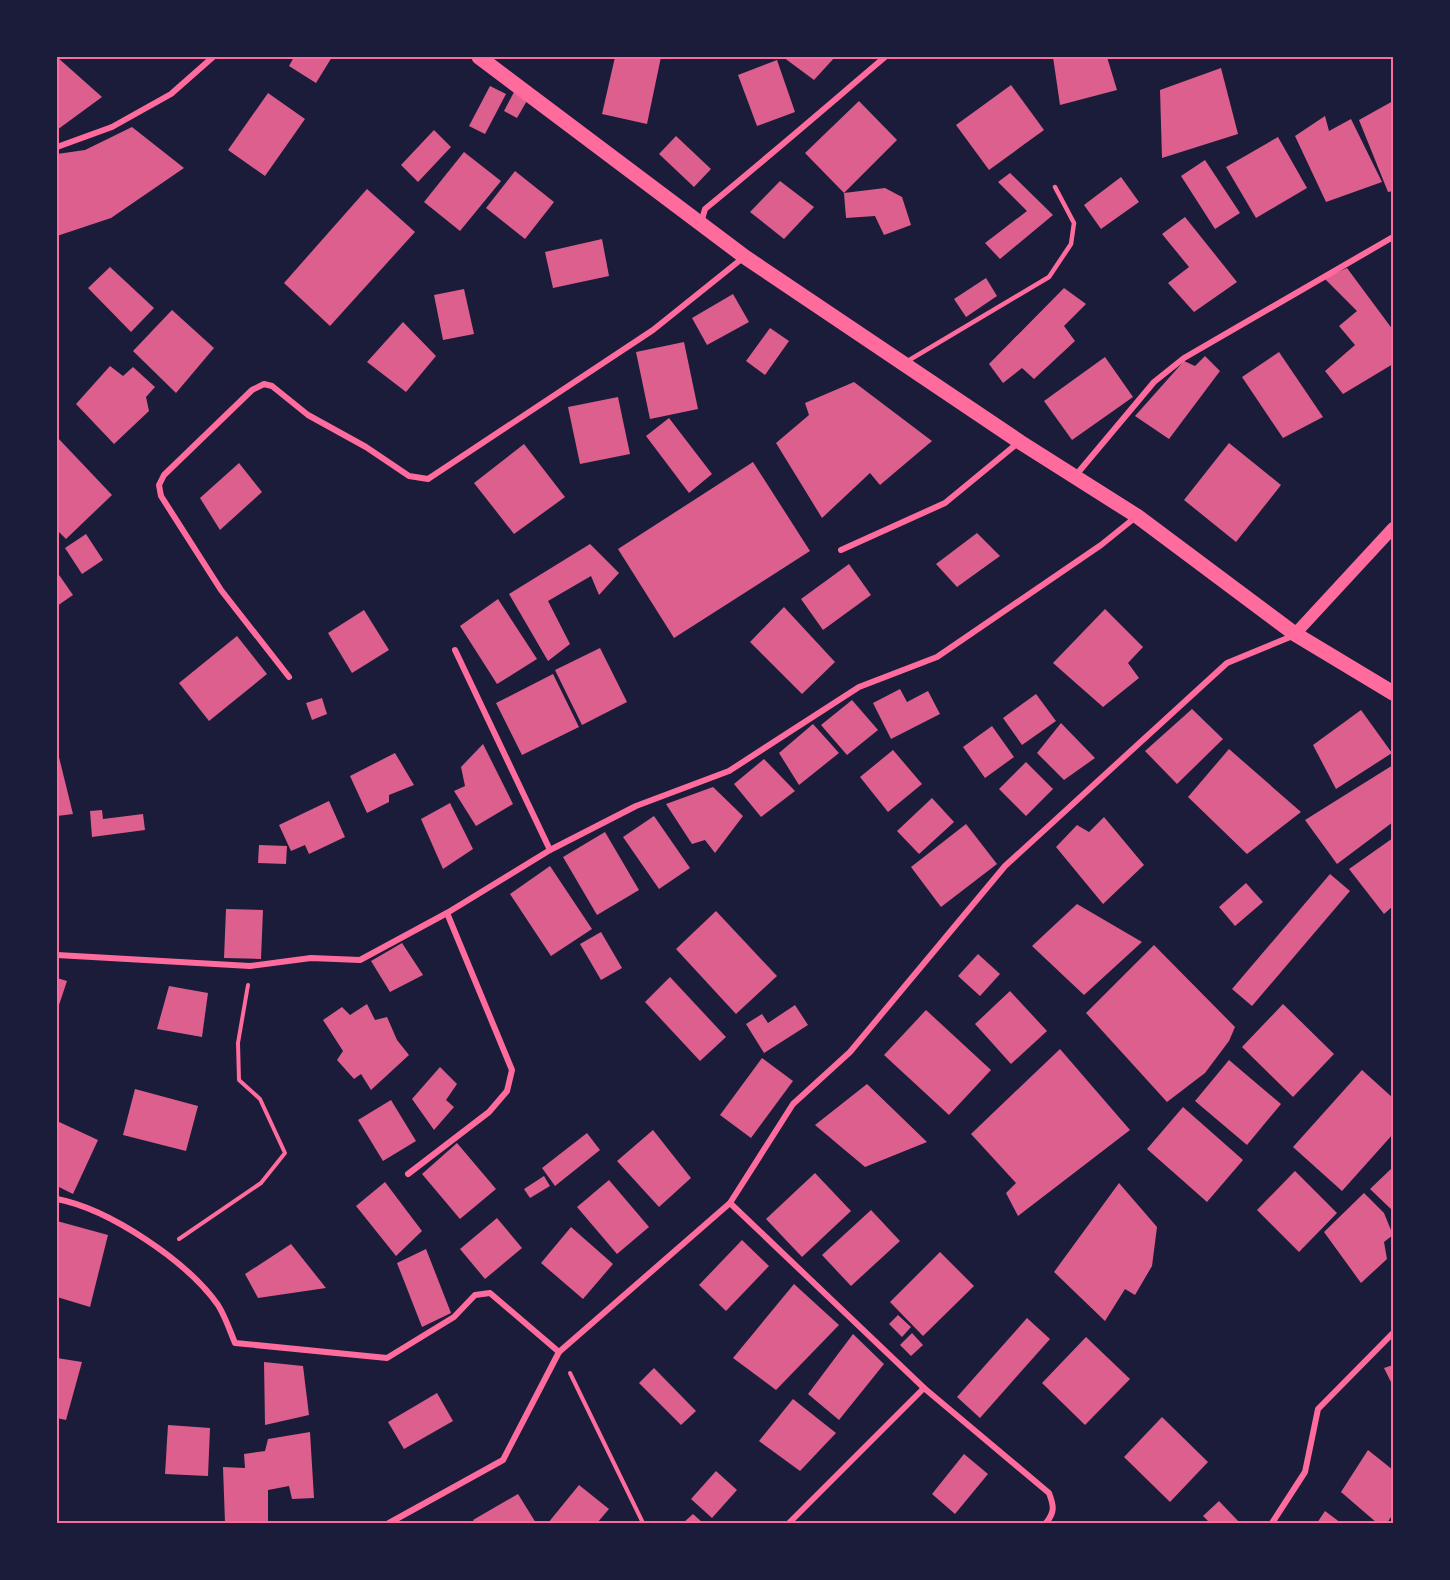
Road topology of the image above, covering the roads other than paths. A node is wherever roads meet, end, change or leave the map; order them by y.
1 (213, 57) edge
2 (478, 57) edge
3 (885, 57) edge
4 (57, 147) edge
5 (1055, 187) dead end
6 (701, 224) junction
7 (1393, 237) edge
8 (745, 256) junction
9 (903, 363) junction
10 (1020, 442) junction
11 (1075, 476) junction
12 (1137, 516) junction
13 (1393, 528) edge
14 (841, 550) dead end
15 (1295, 634) junction
16 (455, 650) dead end
17 (289, 677) dead end
18 (1393, 693) edge
19 (550, 850) junction
20 (447, 913) junction
21 (57, 955) edge
22 (408, 1174) dead end
23 (57, 1199) edge
24 (730, 1203) junction
25 (1393, 1333) edge
26 (559, 1352) junction
27 (924, 1388) junction
28 (388, 1523) edge
29 (789, 1523) edge
30 (1046, 1523) edge
31 (1272, 1523) edge

1 - 4 street
2 - 6 main road
3 - 6 street
5 - 9 lane
6 - 8 main road
7 - 11 street
8 - 9 main road
8 - 17 street
9 - 10 main road
10 - 11 main road
10 - 14 street
11 - 12 main road
12 - 15 main road
12 - 19 street
13 - 15 main road
15 - 18 main road
15 - 24 street
16 - 19 street
19 - 20 street
20 - 21 street
20 - 22 street
23 - 26 street
24 - 26 street
24 - 27 street
25 - 31 street
26 - 28 street
27 - 29 street
27 - 30 street

